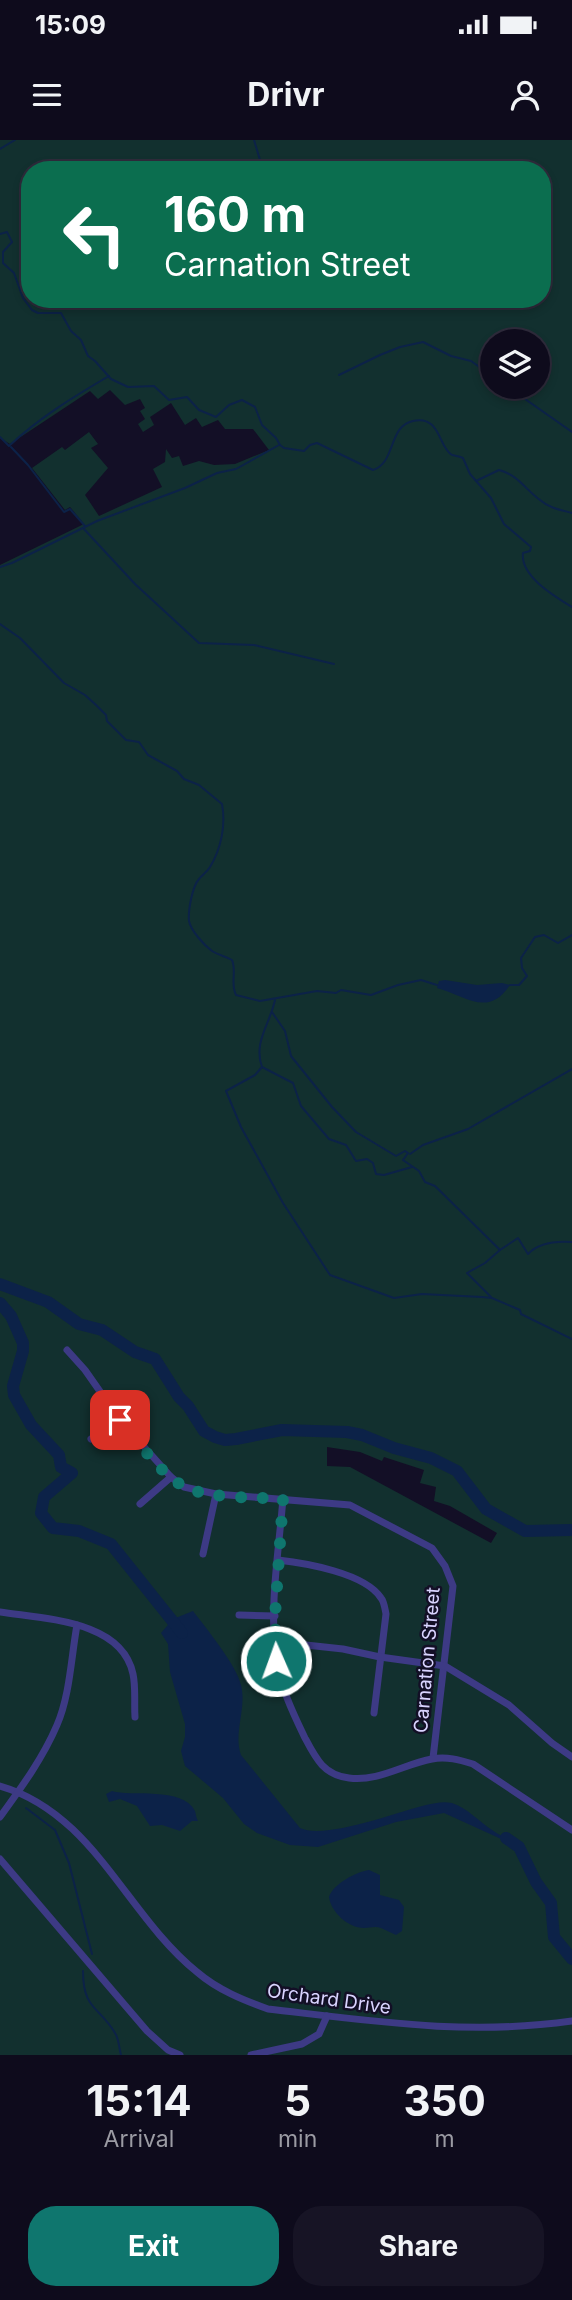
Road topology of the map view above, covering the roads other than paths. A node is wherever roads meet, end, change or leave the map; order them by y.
1 (67, 1350) dead end
2 (120, 1420) junction
3 (91, 1439) dead end
4 (171, 1477) junction
5 (216, 1494) junction
6 (283, 1499) junction
7 (141, 1504) dead end
8 (203, 1554) dead end
9 (278, 1560) junction
10 (0, 1612) edge
11 (239, 1615) dead end
12 (275, 1616) junction
13 (77, 1625) junction
14 (275, 1645) junction
15 (380, 1657) junction
16 (445, 1666) junction
17 (374, 1713) dead end
18 (135, 1717) dead end
19 (572, 1757) edge
20 (433, 1758) junction
21 (0, 1786) edge
22 (18, 1791) junction
23 (0, 1817) edge
24 (572, 1830) edge
25 (0, 1860) edge
26 (327, 2016) junction
27 (572, 2021) edge
28 (180, 2055) edge
29 (251, 2055) edge

1 - 2 street, Carnation Street
2 - 3 street
2 - 4 street, Carnation Street
4 - 5 street, Carnation Street
4 - 7 street
5 - 6 street, Carnation Street
5 - 8 street
6 - 9 street
6 - 16 street, Carnation Street
9 - 12 street
9 - 15 street
10 - 13 street
11 - 12 street
12 - 14 street
13 - 18 street
13 - 22 street
14 - 15 street
14 - 20 street
15 - 16 street
15 - 17 street
16 - 19 street
16 - 20 street, Carnation Street
20 - 24 street
21 - 22 street, Orchard Drive
22 - 23 street
22 - 26 street, Orchard Drive
25 - 28 street
26 - 27 street, Orchard Drive
26 - 29 street

